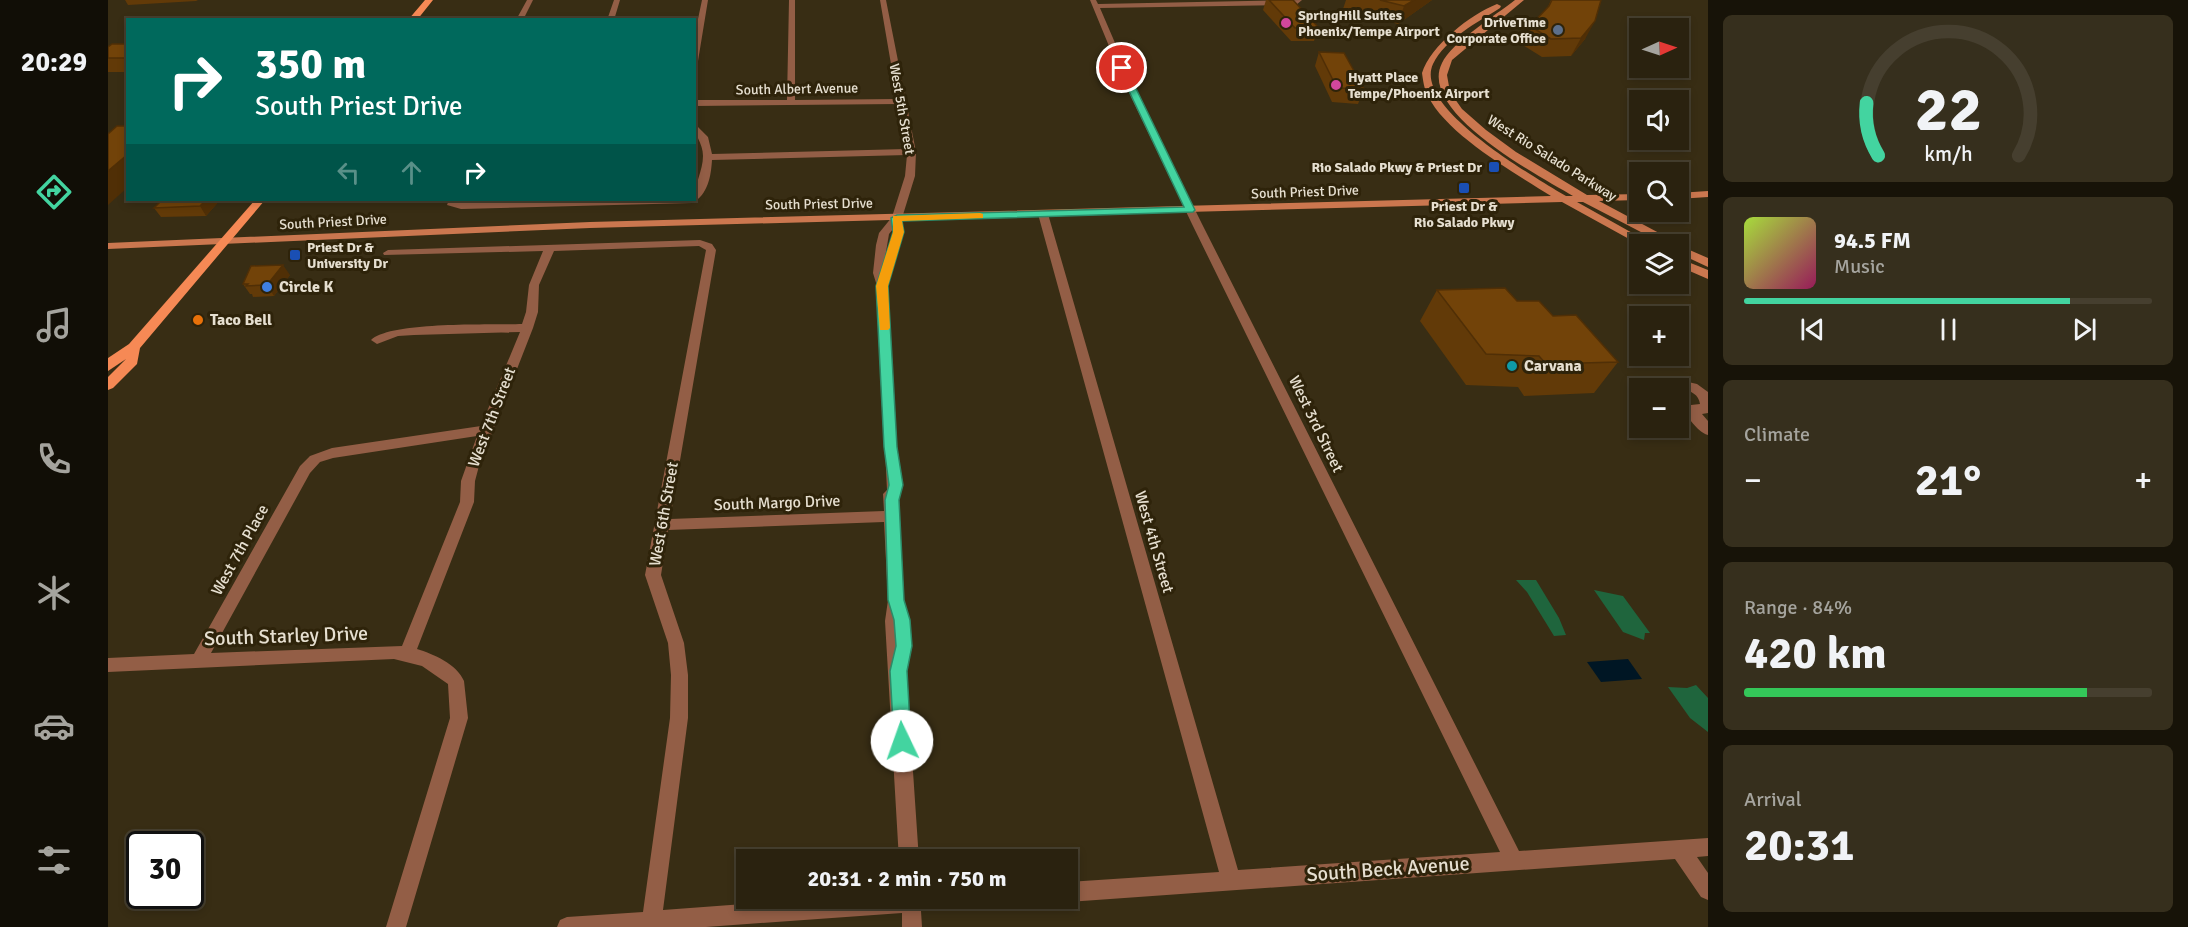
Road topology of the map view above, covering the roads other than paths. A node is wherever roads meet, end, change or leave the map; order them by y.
1 (429, 0) edge
2 (530, 0) edge
3 (617, 0) edge
4 (705, 0) edge
5 (792, 0) edge
6 (883, 0) edge
7 (1300, 0) edge
8 (1504, 0) edge
9 (1520, 0) edge
10 (1094, 3) edge
11 (1501, 15) junction
12 (414, 18) edge
13 (520, 18) edge
14 (611, 18) edge
15 (696, 50) edge
16 (1430, 60) junction
17 (1446, 94) junction
18 (900, 100) junction
19 (696, 103) edge
20 (792, 103) junction
21 (696, 128) edge
22 (911, 152) junction
23 (708, 157) junction
24 (1708, 194) edge
25 (1689, 195) edge
26 (696, 196) edge
27 (1629, 197) edge
28 (1589, 199) junction
29 (1567, 200) junction
30 (259, 201) edge
31 (575, 201) edge
32 (453, 202) edge
33 (1190, 210) junction
34 (1042, 214) junction
35 (897, 218) junction
36 (1654, 234) edge
37 (1629, 235) edge
38 (225, 242) junction
39 (108, 246) edge
40 (550, 247) junction
41 (388, 253) dead end
42 (1689, 253) edge
43 (1708, 262) edge
44 (1689, 266) edge
45 (1708, 275) edge
46 (528, 328) junction
47 (377, 340) dead end
48 (134, 347) junction
49 (108, 367) edge
50 (108, 385) edge
51 (1689, 387) edge
52 (1708, 403) edge
53 (1689, 408) edge
54 (1689, 413) edge
55 (486, 430) junction
56 (1708, 430) edge
57 (892, 516) junction
58 (662, 525) junction
59 (408, 653) junction
60 (199, 660) junction
61 (108, 665) edge
62 (1708, 847) edge
63 (908, 849) edge
64 (1680, 849) junction
65 (1514, 861) junction
66 (1231, 880) junction
67 (1708, 890) edge
68 (1078, 891) edge
69 (794, 909) edge
70 (911, 909) edge
71 (652, 920) junction
72 (396, 927) edge
73 (567, 927) edge
74 (912, 927) edge

1 - 12 main road
2 - 13 street
3 - 14 street
4 - 15 street
5 - 20 street
6 - 18 street, West 5th Street
7 - 10 street
8 - 11 main road
8 - 16 main road
9 - 11 main road
10 - 33 street, West 3rd Street
11 - 17 main road
16 - 17 main road, West Rio Salado Parkway
16 - 29 main road, West Rio Salado Parkway
17 - 28 main road, West Rio Salado Parkway
18 - 20 street, South Albert Avenue
18 - 22 street, West 5th Street
19 - 20 street, South Albert Avenue
21 - 23 street
22 - 23 street
22 - 35 street, West 5th Street
23 - 26 street
24 - 25 main road
27 - 28 main road, South Priest Drive
28 - 29 main road, South Priest Drive
28 - 36 main road, West Rio Salado Parkway
29 - 33 main road, South Priest Drive
29 - 37 main road, West Rio Salado Parkway
30 - 38 main road
31 - 32 street
33 - 34 main road, South Priest Drive
33 - 65 street, West 3rd Street
34 - 35 main road, South Priest Drive
34 - 66 street, West 4th Street
35 - 38 main road, South Priest Drive
35 - 57 street, West 5th Street
38 - 39 main road, South Priest Drive
38 - 48 main road
40 - 41 street
40 - 46 street, West 7th Street
40 - 58 street, West 6th Street
42 - 43 main road
44 - 45 main road
46 - 47 street
46 - 55 street, West 7th Street
48 - 49 main road
48 - 50 main road
51 - 52 street
52 - 53 street
54 - 56 street
55 - 59 street, West 7th Street
55 - 60 street, West 7th Place
57 - 58 street, South Margo Drive
57 - 63 street, West 5th Street
58 - 71 street, West 6th Street
59 - 60 street, South Starley Drive
59 - 72 street, South Starley Drive
60 - 61 street, South Starley Drive
62 - 64 street, South Beck Avenue
64 - 65 street, South Beck Avenue
64 - 67 street
65 - 66 street, South Beck Avenue
66 - 68 street, South Beck Avenue
69 - 71 street
70 - 74 street
71 - 73 street

